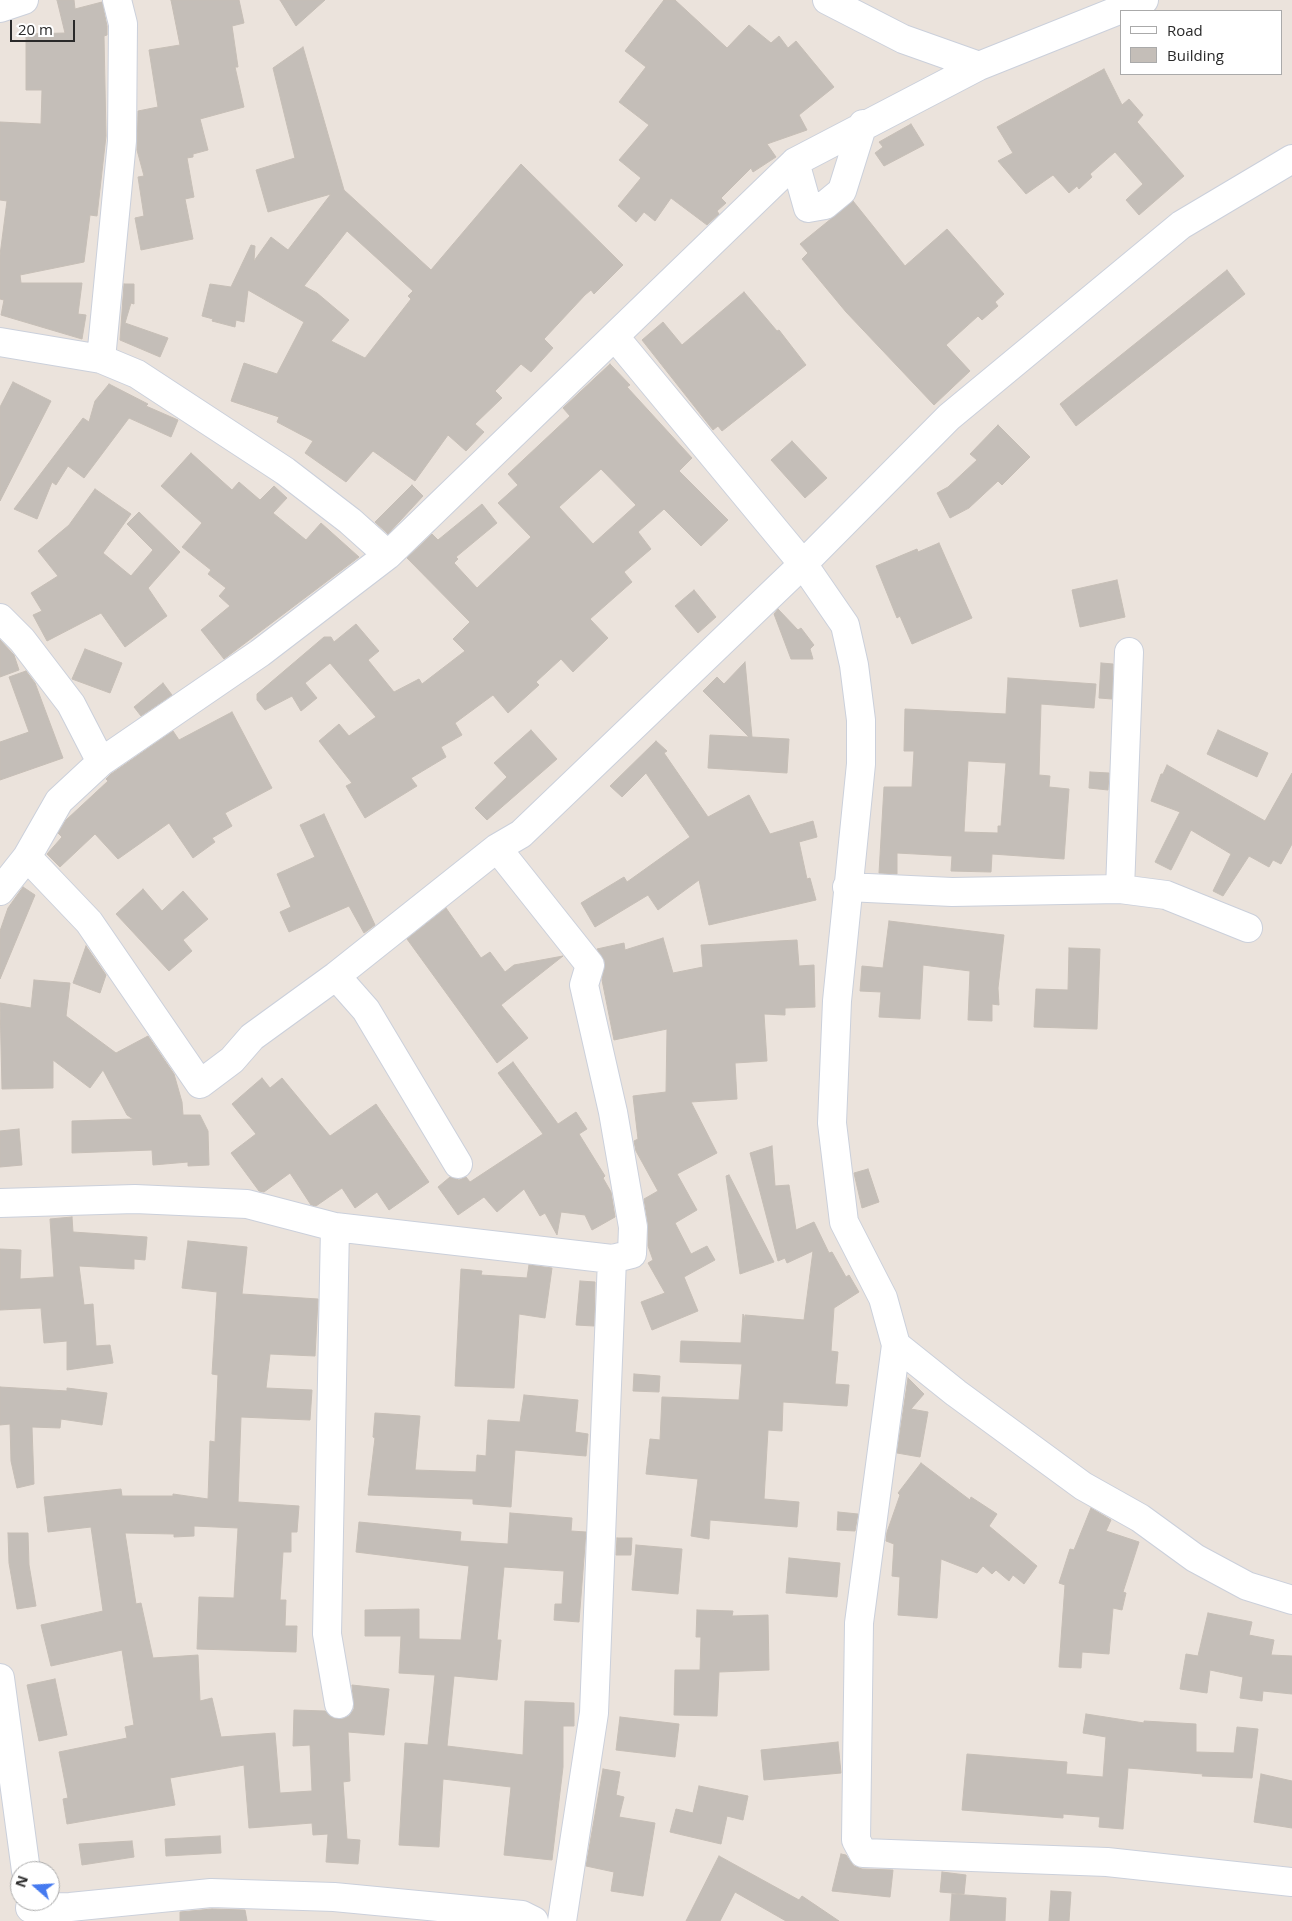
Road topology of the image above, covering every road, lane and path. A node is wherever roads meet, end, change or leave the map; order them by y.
1 (24, 0) edge
2 (117, 0) edge
3 (827, 0) edge
4 (1144, 0) edge
5 (0, 8) edge
6 (979, 66) junction
7 (863, 124) junction
8 (1292, 159) edge
9 (794, 162) junction
10 (615, 337) junction
11 (0, 342) edge
12 (101, 359) junction
13 (388, 555) junction
14 (803, 564) junction
15 (0, 618) edge
16 (1129, 652) dead end
17 (101, 762) junction
18 (497, 848) junction
19 (27, 857) junction
20 (847, 887) junction
21 (1120, 889) junction
22 (0, 891) edge
23 (1248, 928) dead end
24 (336, 976) junction
25 (458, 1164) dead end
26 (0, 1203) edge
27 (335, 1227) junction
28 (612, 1259) junction
29 (896, 1345) junction
30 (1292, 1600) edge
31 (0, 1678) edge
32 (339, 1704) dead end
33 (25, 1861) edge
34 (1292, 1882) edge
35 (60, 1909) edge
36 (334, 1909) edge
37 (534, 1921) edge
38 (562, 1921) edge

1 - 5 street
2 - 12 street
3 - 6 street
4 - 6 street
6 - 7 street
7 - 9 street
7 - 9 street
8 - 14 street
9 - 10 street
10 - 13 street
10 - 14 street
11 - 12 street
12 - 13 street
13 - 17 street
14 - 18 street
14 - 20 street
15 - 17 street
16 - 21 street
17 - 19 street
18 - 24 street
18 - 28 street
19 - 22 street
19 - 24 street
20 - 21 street
20 - 29 street
21 - 23 street
24 - 25 street
26 - 27 street
27 - 28 street
27 - 32 street
28 - 38 street
29 - 30 street
29 - 34 street
31 - 33 street
35 - 36 street
36 - 37 street

